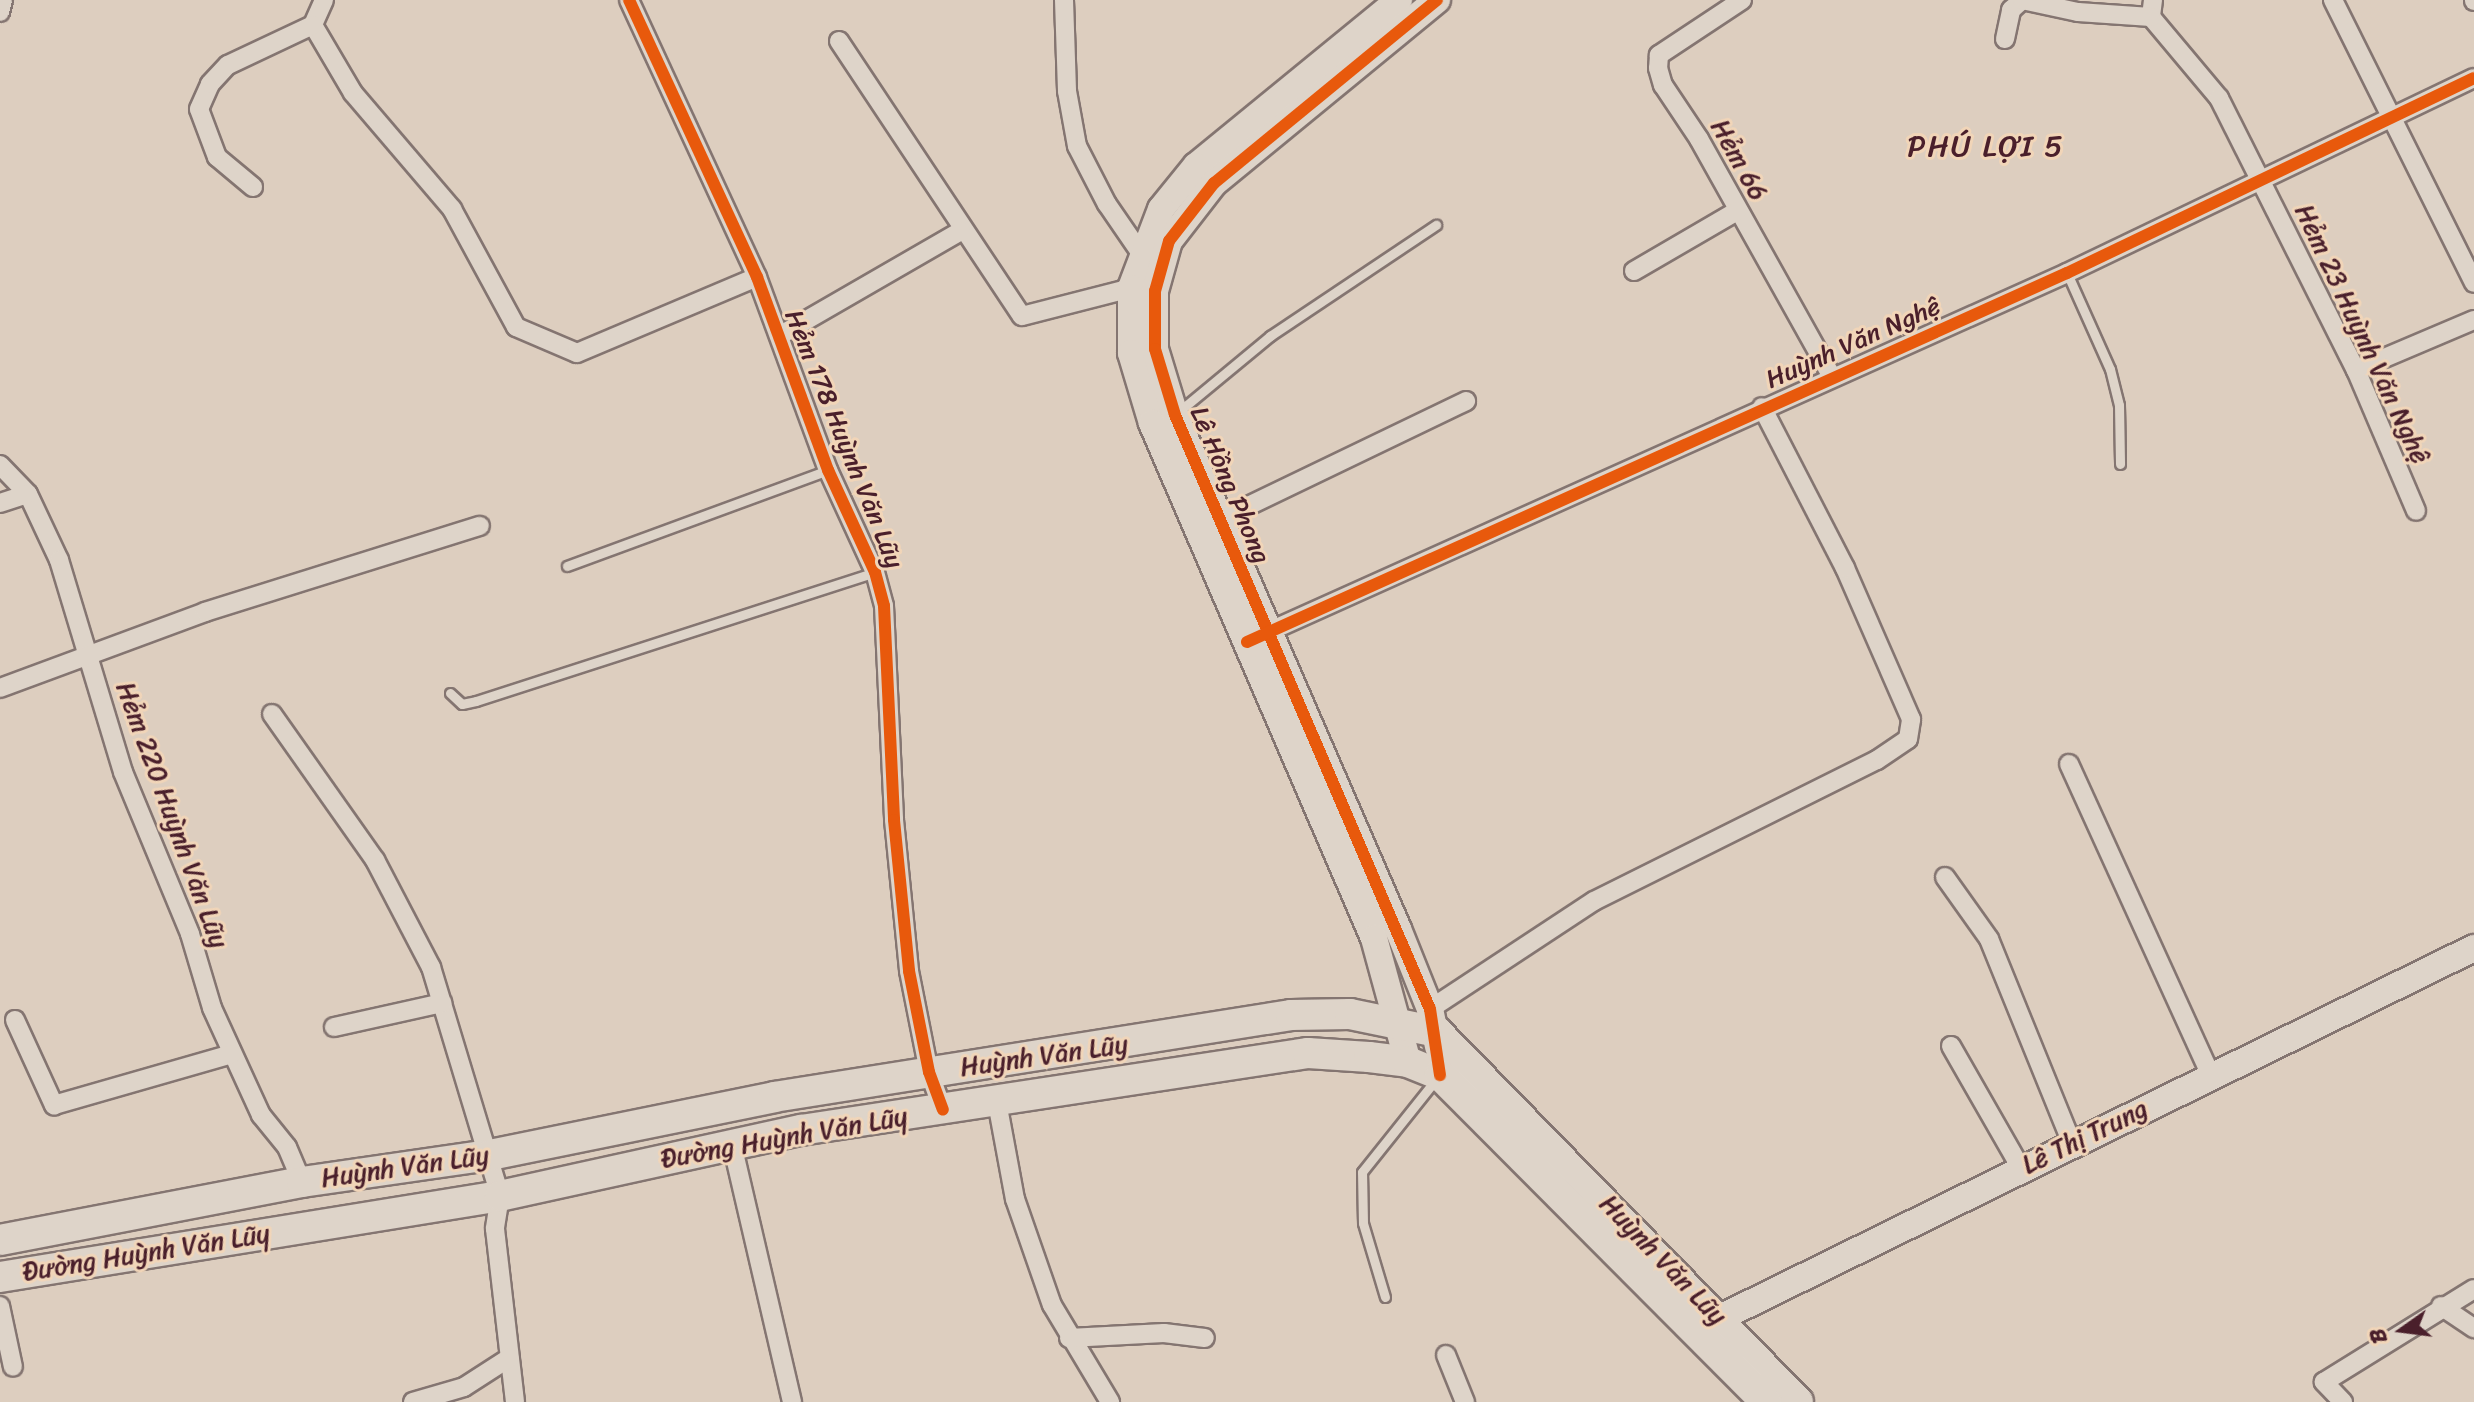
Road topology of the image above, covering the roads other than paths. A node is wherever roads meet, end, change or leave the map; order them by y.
1 (3, 0) edge
2 (324, 0) edge
3 (629, 0) edge
4 (1064, 0) edge
5 (1399, 0) edge
6 (1437, 0) edge
7 (1742, 0) edge
8 (2333, 0) edge
9 (2152, 8) edge
10 (0, 12) edge
11 (313, 25) junction
12 (2005, 39) dead end
13 (839, 41) dead end
14 (2474, 78) edge
15 (2389, 118) junction
16 (2260, 180) junction
17 (253, 187) dead end
18 (1737, 211) junction
19 (1436, 225) dead end
20 (961, 231) junction
21 (1142, 255) junction
22 (1634, 271) dead end
23 (2067, 273) junction
24 (757, 277) junction
25 (2474, 283) edge
26 (1131, 288) junction
27 (2474, 320) edge
28 (779, 336) junction
29 (2356, 370) junction
30 (1831, 375) junction
31 (1466, 401) dead end
32 (1762, 407) junction
33 (1175, 415) junction
34 (2120, 464) dead end
35 (0, 465) edge
36 (828, 470) junction
37 (28, 494) junction
38 (0, 503) edge
39 (2416, 511) dead end
40 (1221, 519) junction
41 (480, 526) dead end
42 (567, 566) dead end
43 (875, 572) junction
44 (1258, 637) junction
45 (85, 655) junction
46 (0, 688) edge
47 (450, 693) dead end
48 (272, 714) dead end
49 (2069, 764) dead end
50 (1945, 877) dead end
51 (2474, 948) edge
52 (442, 1003) junction
53 (15, 1020) dead end
54 (1400, 1020) junction
55 (1434, 1021) junction
56 (334, 1027) dead end
57 (1951, 1046) dead end
58 (232, 1054) junction
59 (1408, 1062) junction
60 (929, 1072) junction
61 (1440, 1075) junction
62 (2211, 1075) junction
63 (997, 1102) junction
64 (943, 1110) junction
65 (2072, 1143) junction
66 (732, 1144) junction
67 (490, 1155) junction
68 (2021, 1168) junction
69 (302, 1182) junction
70 (500, 1196) junction
71 (0, 1240) edge
72 (0, 1277) edge
73 (2474, 1289) edge
74 (1385, 1297) dead end
75 (0, 1306) edge
76 (2441, 1306) junction
77 (1711, 1327) junction
78 (2474, 1328) edge
79 (1069, 1338) junction
80 (1205, 1338) dead end
81 (1446, 1355) dead end
82 (509, 1358) junction
83 (13, 1367) dead end
84 (413, 1402) edge
85 (515, 1402) edge
86 (792, 1402) edge
87 (1110, 1402) edge
88 (1465, 1402) edge
89 (1766, 1402) edge
90 (1798, 1402) edge
91 (2343, 1402) edge

1 - 10 street
2 - 11 street
3 - 24 street, Hẻm 178 Huỳnh Văn Lũy
4 - 21 street
5 - 21 street, Lê Hồng Phong
6 - 33 street, Lê Hồng Phong
7 - 18 street, Hẻm 66
8 - 15 street
9 - 12 street
9 - 16 street, Hẻm 23 Huỳnh Văn Nghệ
11 - 17 street
11 - 24 street
13 - 20 street
14 - 15 street, Huỳnh Văn Nghệ
15 - 16 street, Huỳnh Văn Nghệ
15 - 25 street
16 - 23 street, Huỳnh Văn Nghệ
16 - 29 street, Hẻm 23 Huỳnh Văn Nghệ
18 - 22 street
18 - 30 street, Hẻm 66
19 - 33 lane
20 - 26 street
20 - 28 street
21 - 26 street, Lê Hồng Phong
23 - 30 street, Huỳnh Văn Nghệ
23 - 34 lane
24 - 28 street, Hẻm 178 Huỳnh Văn Lũy
26 - 44 street, Lê Hồng Phong
27 - 29 street
28 - 36 street, Hẻm 178 Huỳnh Văn Lũy
29 - 39 street, Hẻm 23 Huỳnh Văn Nghệ
30 - 32 street, Huỳnh Văn Nghệ
31 - 40 street
32 - 44 street, Huỳnh Văn Nghệ
32 - 55 street
33 - 40 street, Lê Hồng Phong
35 - 37 street, Hẻm 220 Huỳnh Văn Lũy
36 - 42 lane
36 - 43 street, Hẻm 178 Huỳnh Văn Lũy
37 - 38 street
37 - 45 street, Hẻm 220 Huỳnh Văn Lũy
40 - 44 street, Lê Hồng Phong
41 - 45 street
43 - 47 lane
43 - 60 street, Hẻm 178 Huỳnh Văn Lũy
44 - 54 street, Lê Hồng Phong
44 - 55 street, Lê Hồng Phong
45 - 46 street
45 - 58 street, Hẻm 220 Huỳnh Văn Lũy
48 - 52 street
49 - 62 street
50 - 65 street
51 - 62 street, Lê Thị Trung
52 - 56 street
52 - 67 street
53 - 58 street
54 - 55 main road, Huỳnh Văn Lũy
54 - 59 street, Lê Hồng Phong
54 - 60 main road, Huỳnh Văn Lũy
55 - 61 street, Lê Hồng Phong
55 - 77 main road, Huỳnh Văn Lũy
57 - 68 street
58 - 69 street, Hẻm 220 Huỳnh Văn Lũy
59 - 61 main road, Đường Huỳnh Văn Lũy
59 - 63 main road, Đường Huỳnh Văn Lũy
60 - 64 street, Hẻm 178 Huỳnh Văn Lũy
60 - 67 main road, Huỳnh Văn Lũy
61 - 74 lane
61 - 77 main road, Đường Huỳnh Văn Lũy
62 - 65 street, Lê Thị Trung
63 - 64 main road, Đường Huỳnh Văn Lũy
63 - 79 street
64 - 66 main road, Đường Huỳnh Văn Lũy
65 - 68 street, Lê Thị Trung
66 - 70 main road, Đường Huỳnh Văn Lũy
66 - 86 street
67 - 69 main road, Huỳnh Văn Lũy
67 - 70 street
68 - 77 street, Lê Thị Trung
69 - 71 main road, Huỳnh Văn Lũy
70 - 72 main road, Đường Huỳnh Văn Lũy
70 - 82 street
73 - 76 street
75 - 83 street
76 - 78 street
76 - 91 street
77 - 89 main road, Huỳnh Văn Lũy
77 - 90 main road, Huỳnh Văn Lũy
79 - 80 street
79 - 87 street
81 - 88 street
82 - 84 street
82 - 85 street

